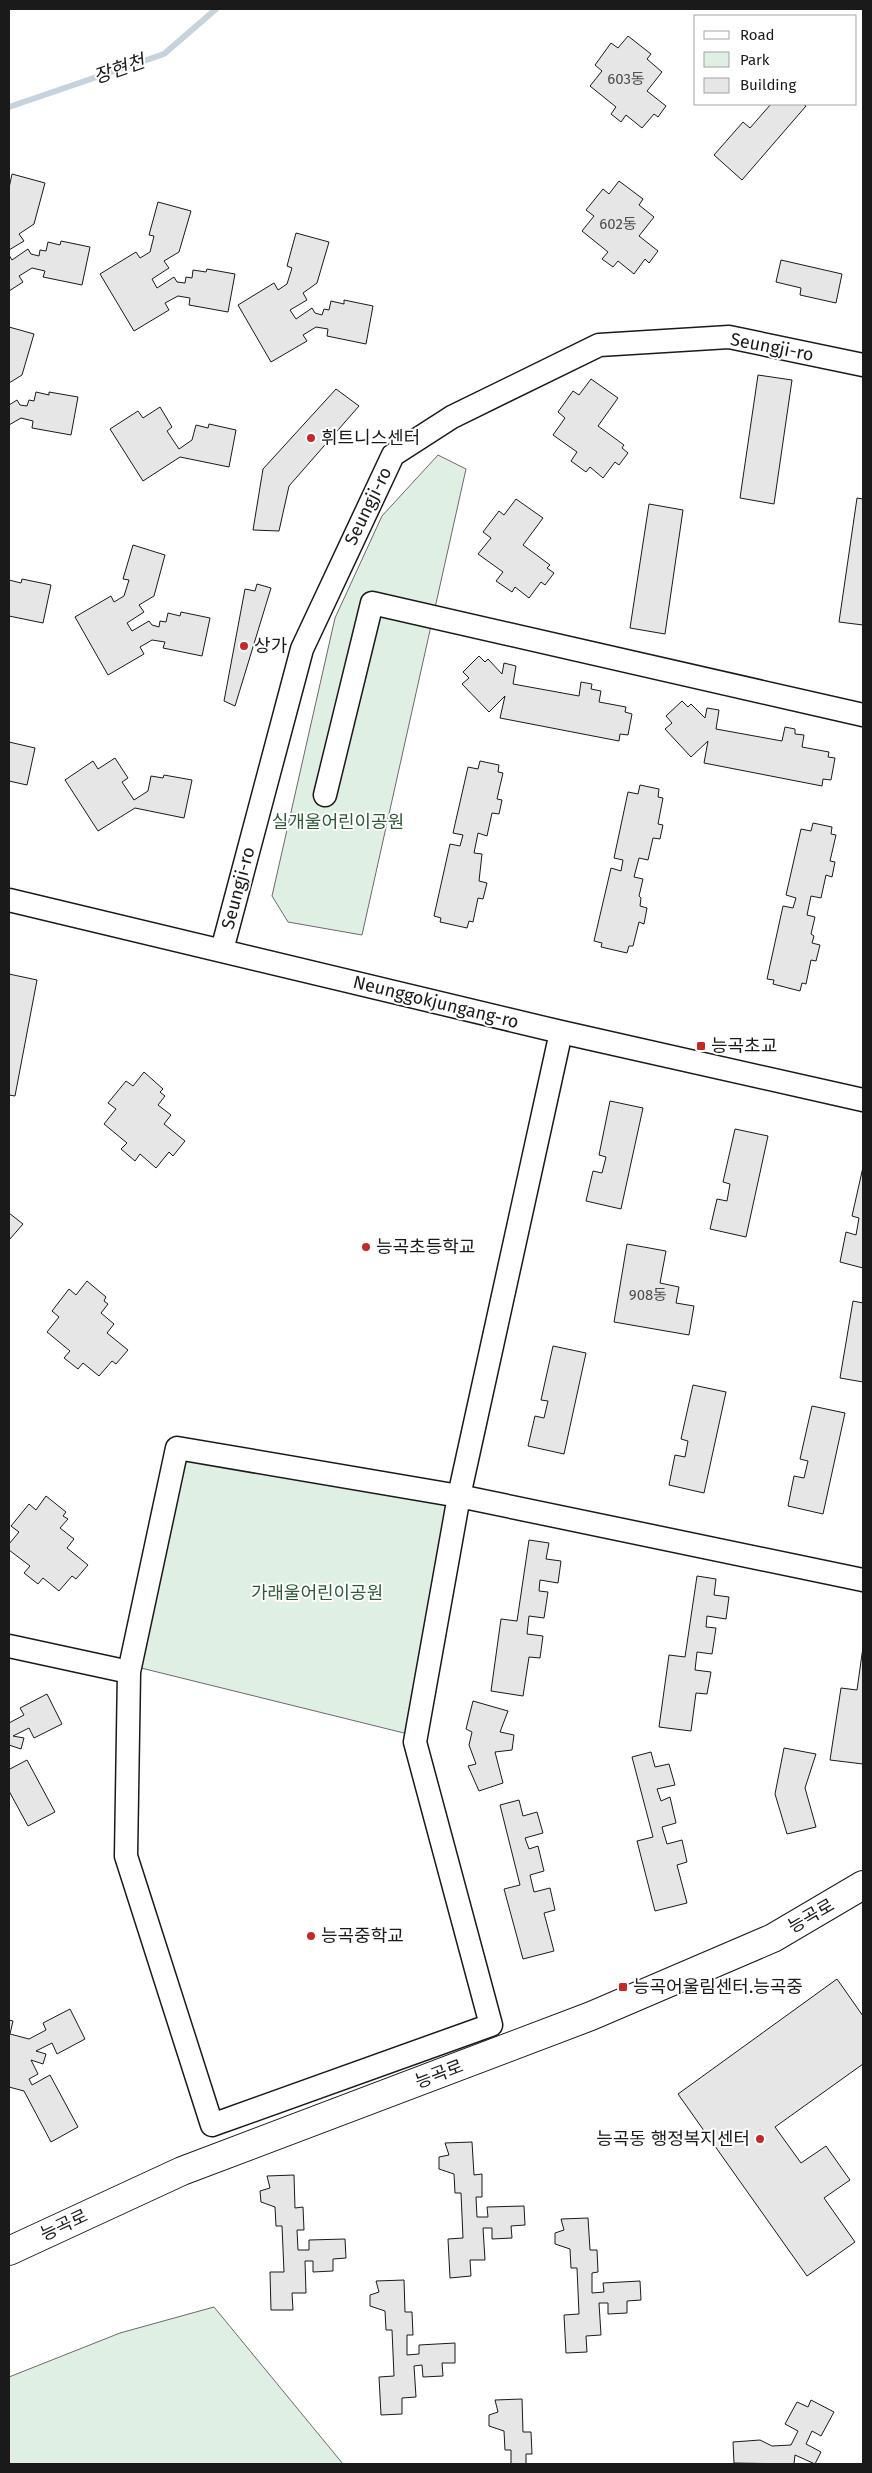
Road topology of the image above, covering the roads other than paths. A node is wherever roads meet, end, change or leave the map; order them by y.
1 (863, 365) edge
2 (863, 715) edge
3 (325, 795) dead end
4 (9, 900) edge
5 (222, 950) junction
6 (561, 1032) junction
7 (863, 1100) edge
8 (459, 1496) junction
9 (863, 1580) edge
10 (9, 1646) edge
11 (128, 1672) junction
12 (863, 1885) edge
13 (9, 2251) edge

1 - 5 street, Seungji-ro
2 - 3 street
4 - 5 street, Neunggokjungang-ro
5 - 6 street, Neunggokjungang-ro
6 - 7 street, Neunggokjungang-ro
6 - 8 street
8 - 9 street
8 - 11 street
8 - 11 street
10 - 11 street
12 - 13 main road, 능곡로

